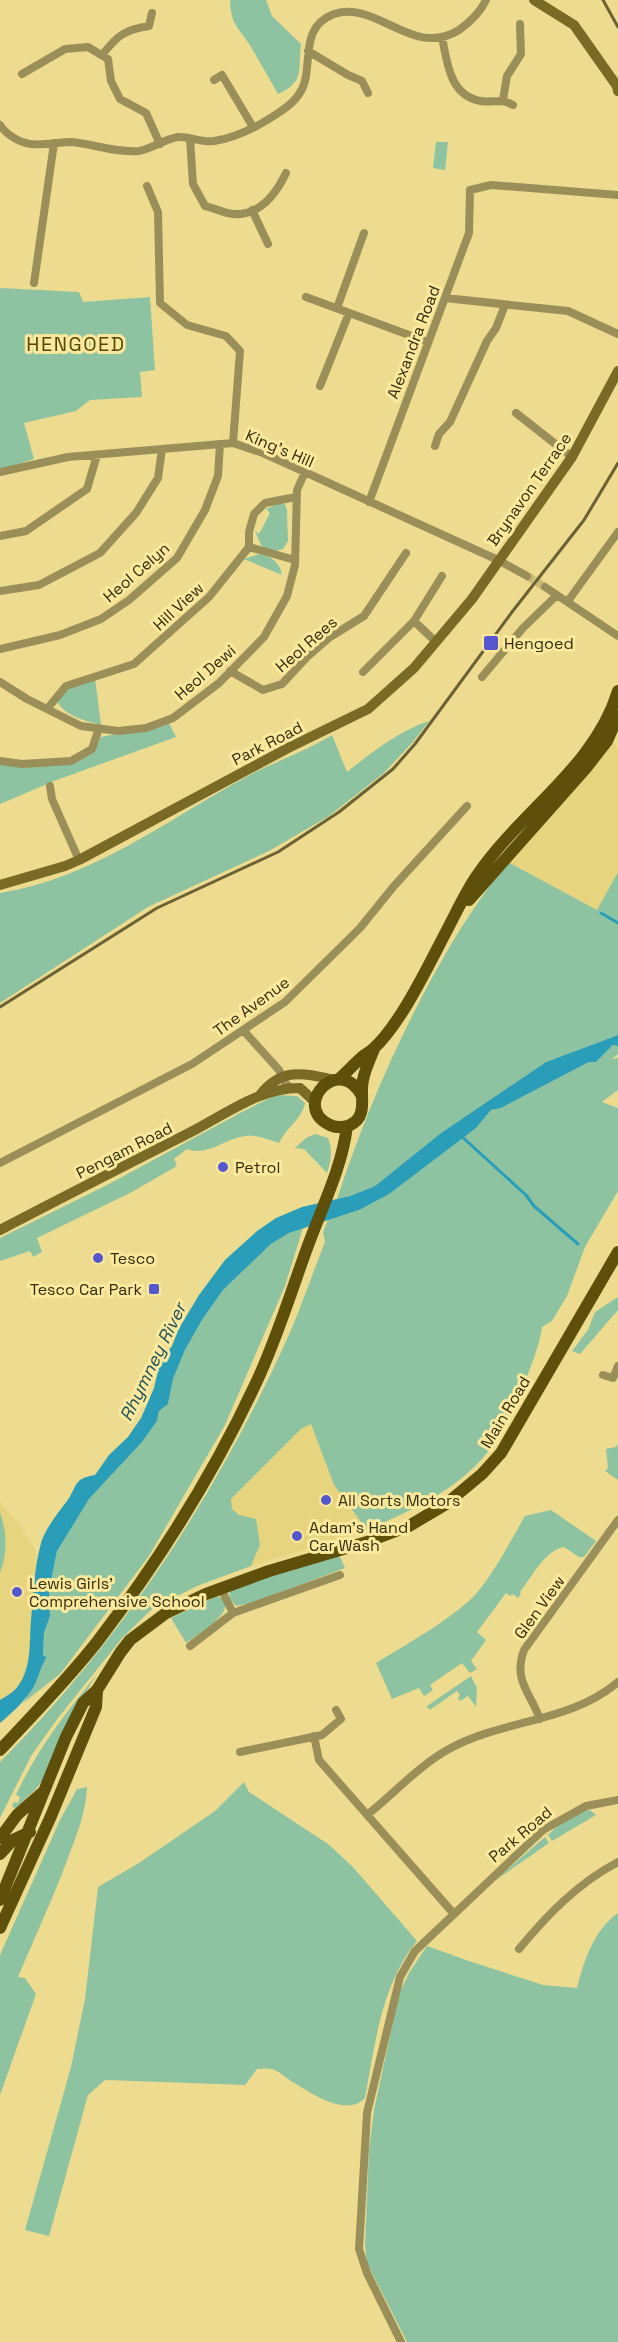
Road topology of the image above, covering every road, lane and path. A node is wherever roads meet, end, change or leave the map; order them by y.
1 (486, 0) edge
2 (534, 0) edge
3 (152, 13) dead end
4 (520, 24) dead end
5 (442, 38) junction
6 (308, 51) junction
7 (102, 55) junction
8 (22, 74) dead end
9 (214, 80) dead end
10 (618, 91) edge
11 (368, 93) dead end
12 (503, 100) junction
13 (513, 105) dead end
14 (0, 126) edge
15 (253, 127) junction
16 (190, 139) junction
17 (54, 143) junction
18 (160, 144) junction
19 (286, 173) dead end
20 (147, 186) dead end
21 (618, 195) edge
22 (252, 210) junction
23 (364, 233) dead end
24 (268, 244) dead end
25 (34, 284) dead end
26 (306, 297) dead end
27 (445, 298) junction
28 (505, 305) junction
29 (337, 308) junction
30 (349, 313) junction
31 (618, 334) edge
32 (428, 342) junction
33 (618, 371) edge
34 (320, 386) dead end
35 (516, 413) dead end
36 (233, 443) junction
37 (220, 444) junction
38 (435, 446) dead end
39 (162, 449) junction
40 (97, 455) junction
41 (572, 458) junction
42 (0, 472) edge
43 (305, 472) junction
44 (296, 497) junction
45 (369, 502) junction
46 (618, 532) edge
47 (0, 536) edge
48 (249, 547) junction
49 (406, 553) dead end
50 (295, 560) junction
51 (498, 560) junction
52 (442, 576) dead end
53 (527, 576) tunnel mouth
54 (545, 587) tunnel mouth
55 (0, 591) edge
56 (557, 595) junction
57 (568, 601) junction
58 (414, 621) junction
59 (618, 636) edge
60 (436, 642) junction
61 (0, 649) edge
62 (230, 671) junction
63 (363, 672) dead end
64 (482, 677) dead end
65 (0, 682) edge
66 (618, 691) edge
67 (47, 709) junction
68 (618, 715) edge
69 (99, 728) junction
70 (0, 761) edge
71 (50, 786) dead end
72 (467, 806) dead end
73 (79, 860) junction
74 (0, 885) edge
75 (447, 930) junction
76 (243, 1030) junction
77 (374, 1049) junction
78 (282, 1077) junction
79 (336, 1080) junction
80 (291, 1088) junction
81 (260, 1095) junction
82 (362, 1096) junction
83 (315, 1102) junction
84 (347, 1126) junction
85 (0, 1163) edge
86 (0, 1230) edge
87 (618, 1252) edge
88 (618, 1366) edge
89 (603, 1375) dead end
90 (618, 1520) edge
91 (340, 1575) dead end
92 (221, 1589) junction
93 (233, 1613) junction
94 (190, 1646) dead end
95 (618, 1682) edge
96 (97, 1690) junction
97 (336, 1710) dead end
98 (540, 1719) junction
99 (314, 1736) junction
100 (0, 1750) edge
101 (240, 1752) dead end
102 (45, 1791) junction
103 (618, 1800) edge
104 (367, 1815) junction
105 (45, 1827) junction
106 (28, 1833) junction
107 (0, 1838) edge
108 (0, 1854) edge
109 (618, 1862) edge
110 (0, 1900) edge
111 (454, 1914) junction
112 (0, 1928) edge
113 (519, 1949) dead end
114 (401, 2342) edge

1 - 5 street
2 - 10 street
3 - 7 street
4 - 12 street
5 - 6 street
5 - 12 street
6 - 11 street
6 - 15 street
7 - 8 street
7 - 18 street
9 - 15 street
12 - 13 street
14 - 17 street
15 - 16 street
16 - 18 street
16 - 22 street
17 - 18 street
17 - 25 street
19 - 22 street
20 - 36 street
21 - 27 street, Alexandra Road
22 - 24 street
23 - 29 street
26 - 29 street
27 - 28 street
27 - 32 street, Alexandra Road
28 - 31 street
28 - 38 street
29 - 30 street
30 - 32 street
30 - 34 street
32 - 45 street, Alexandra Road
33 - 41 street, Brynavon Terrace
35 - 41 street
36 - 37 street, King's Hill
36 - 43 street, King's Hill
37 - 39 street, King's Hill
37 - 61 street, Heol Celyn
39 - 40 street, King's Hill
39 - 55 street
40 - 42 street, King's Hill
40 - 47 street
41 - 51 street, Brynavon Terrace
43 - 44 street, Heol Dewi
43 - 45 street, King's Hill
44 - 48 street
44 - 50 street, Heol Dewi
45 - 51 street, King's Hill
46 - 57 street
48 - 50 street
48 - 67 street, Hill View
49 - 62 street, Heol Rees
50 - 62 street, Heol Dewi
51 - 53 street, King's Hill
51 - 60 street, Park Road
52 - 58 street
54 - 56 street
56 - 57 street
56 - 64 street
57 - 59 street
58 - 60 street
58 - 63 street
60 - 73 street, Park Road
62 - 69 street, Heol Dewi
65 - 67 street, Heol Dewi
66 - 75 main road
67 - 69 street, Heol Dewi
68 - 75 main road
69 - 70 street
71 - 73 street
72 - 76 street, The Avenue
73 - 74 street, Park Road
75 - 77 main road
76 - 78 street
76 - 85 street, The Avenue
77 - 79 main road
77 - 82 main road
78 - 79 street
78 - 80 street
78 - 81 street, Pengam Road
79 - 82 main road
79 - 83 main road
80 - 81 street, Pengam Road
80 - 83 street
81 - 86 street, Pengam Road
82 - 84 main road
83 - 84 main road
84 - 100 main road
87 - 92 main road, Main Road
88 - 89 street
90 - 98 street, Glen View
91 - 93 street
92 - 93 street
92 - 96 main road, Main Road
93 - 94 street
95 - 98 street
96 - 102 main road
96 - 105 main road
97 - 99 street
98 - 104 street
99 - 101 street
99 - 104 street
102 - 106 main road
102 - 107 main road
103 - 111 street, Park Road
104 - 111 street
105 - 106 main road
105 - 112 main road
106 - 108 main road
106 - 110 main road
109 - 113 street
111 - 114 street, Park Road

